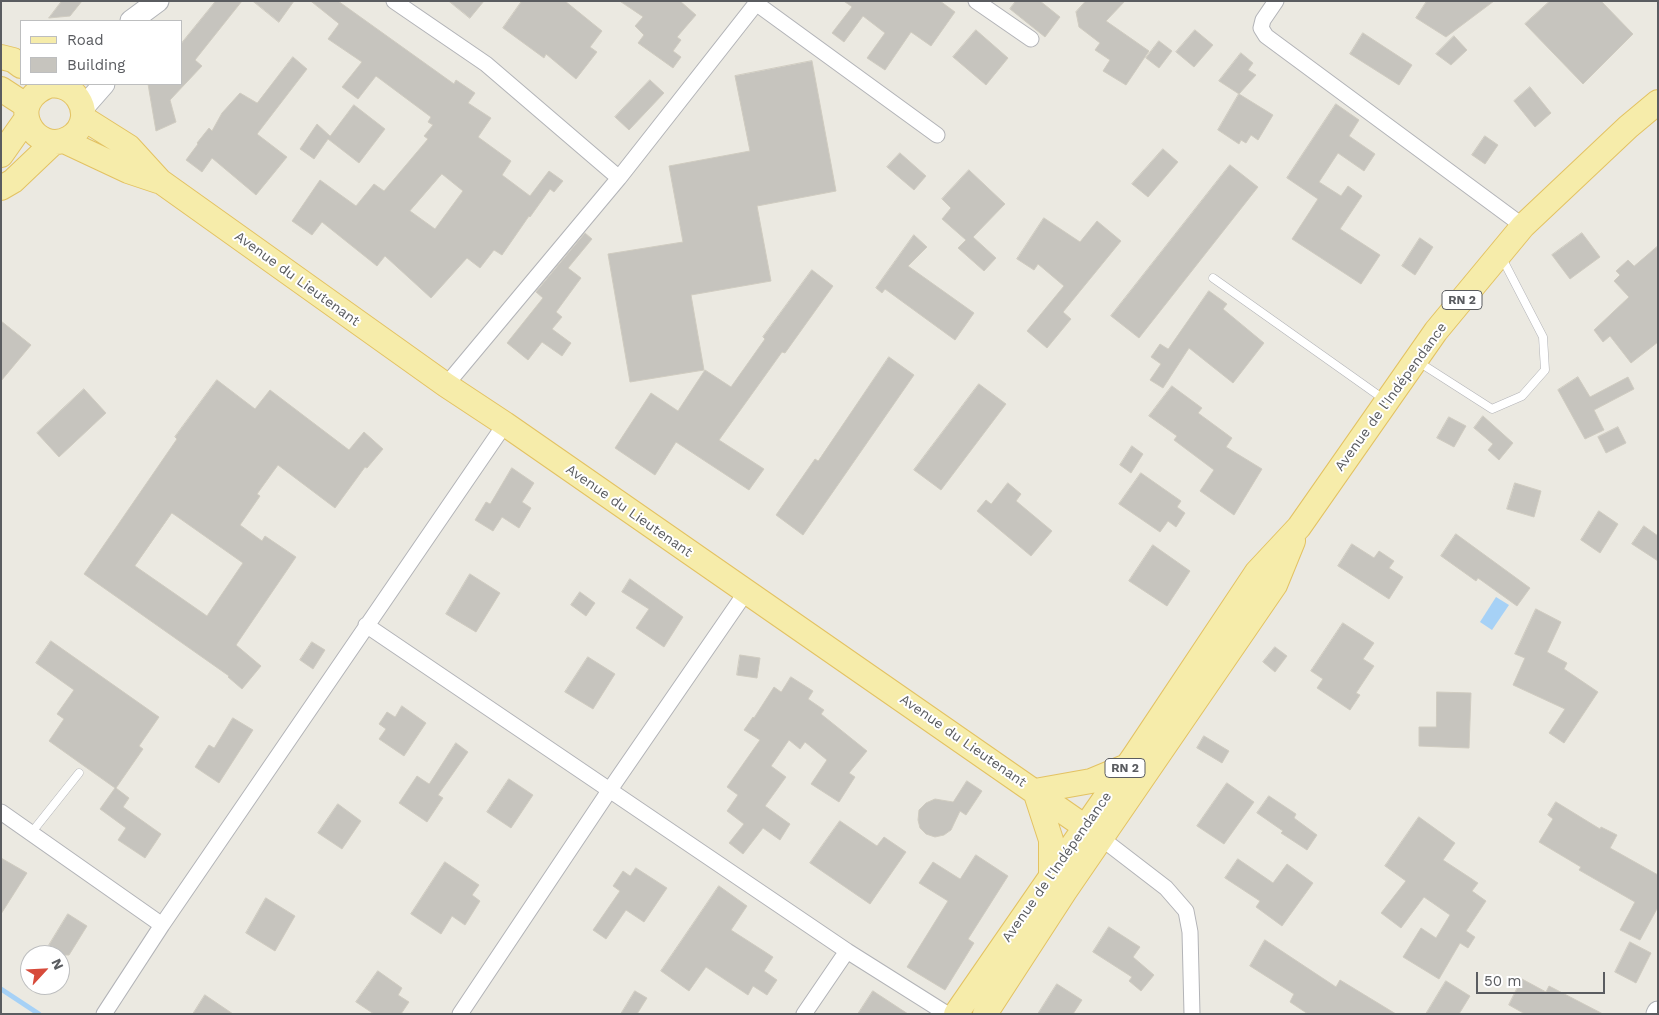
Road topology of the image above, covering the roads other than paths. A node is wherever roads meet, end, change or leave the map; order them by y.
1 (160, 1) edge
2 (394, 1) edge
3 (976, 1) edge
4 (1276, 1) edge
5 (758, 3) edge
6 (132, 20) edge
7 (150, 20) edge
8 (1031, 39) dead end
9 (1, 57) edge
10 (20, 65) edge
11 (56, 85) edge
12 (103, 85) edge
13 (1, 89) edge
14 (1658, 102) edge
15 (27, 112) junction
16 (83, 113) junction
17 (937, 135) dead end
18 (59, 142) junction
19 (1, 155) edge
20 (619, 178) junction
21 (160, 182) junction
22 (1, 188) edge
23 (1523, 226) junction
24 (1500, 254) junction
25 (1214, 278) dead end
26 (1416, 360) junction
27 (446, 385) junction
28 (1386, 401) junction
29 (506, 424) junction
30 (1299, 527) junction
31 (746, 592) junction
32 (366, 625) junction
33 (1126, 766) junction
34 (78, 773) dead end
35 (609, 791) junction
36 (1035, 791) junction
37 (1, 812) edge
38 (32, 832) junction
39 (1093, 832) junction
40 (1051, 877) junction
41 (162, 925) junction
42 (847, 951) junction
43 (104, 1014) edge
44 (460, 1014) edge
45 (804, 1014) edge
46 (947, 1014) edge
47 (956, 1014) edge
48 (985, 1014) edge
49 (1192, 1014) edge

1 - 6 main road
1 - 7 main road
2 - 20 street
3 - 8 street
4 - 23 street
5 - 17 street
5 - 20 street
9 - 10 main road
11 - 15 main road
11 - 16 main road
12 - 16 main road
13 - 15 main road
14 - 23 main road, Avenue de l'Indépendance / RN 2
15 - 18 main road
15 - 19 main road
16 - 18 main road
16 - 21 main road, Avenue du Lieutenant
18 - 21 main road, Avenue du Lieutenant
18 - 22 main road
20 - 27 street
21 - 27 main road, Avenue du Lieutenant
23 - 24 main road, Avenue de l'Indépendance / RN 2
24 - 26 main road, Avenue de l'Indépendance / RN 2
24 - 26 lane
25 - 28 lane
26 - 28 main road, Avenue de l'Indépendance / RN 2
27 - 29 main road, Avenue du Lieutenant
28 - 30 main road, Avenue de l'Indépendance / RN 2
29 - 31 main road, Avenue du Lieutenant
29 - 32 street
30 - 33 main road, Avenue de l'Indépendance / RN 2
30 - 39 main road, Avenue de l'Indépendance / RN 2
31 - 35 street
31 - 36 main road, Avenue du Lieutenant
32 - 35 street
32 - 41 street
33 - 36 main road
33 - 39 main road, Avenue de l'Indépendance / RN 2
34 - 38 lane
35 - 42 street
35 - 44 street
36 - 39 main road, Avenue du Lieutenant
36 - 40 main road
37 - 38 street
38 - 41 street
39 - 40 main road, Avenue de l'Indépendance / RN 2
39 - 48 main road, Avenue de l'Indépendance / RN 2
39 - 49 street
40 - 47 main road, Avenue de l'Indépendance / RN 2
41 - 43 street
42 - 45 street
42 - 46 street

